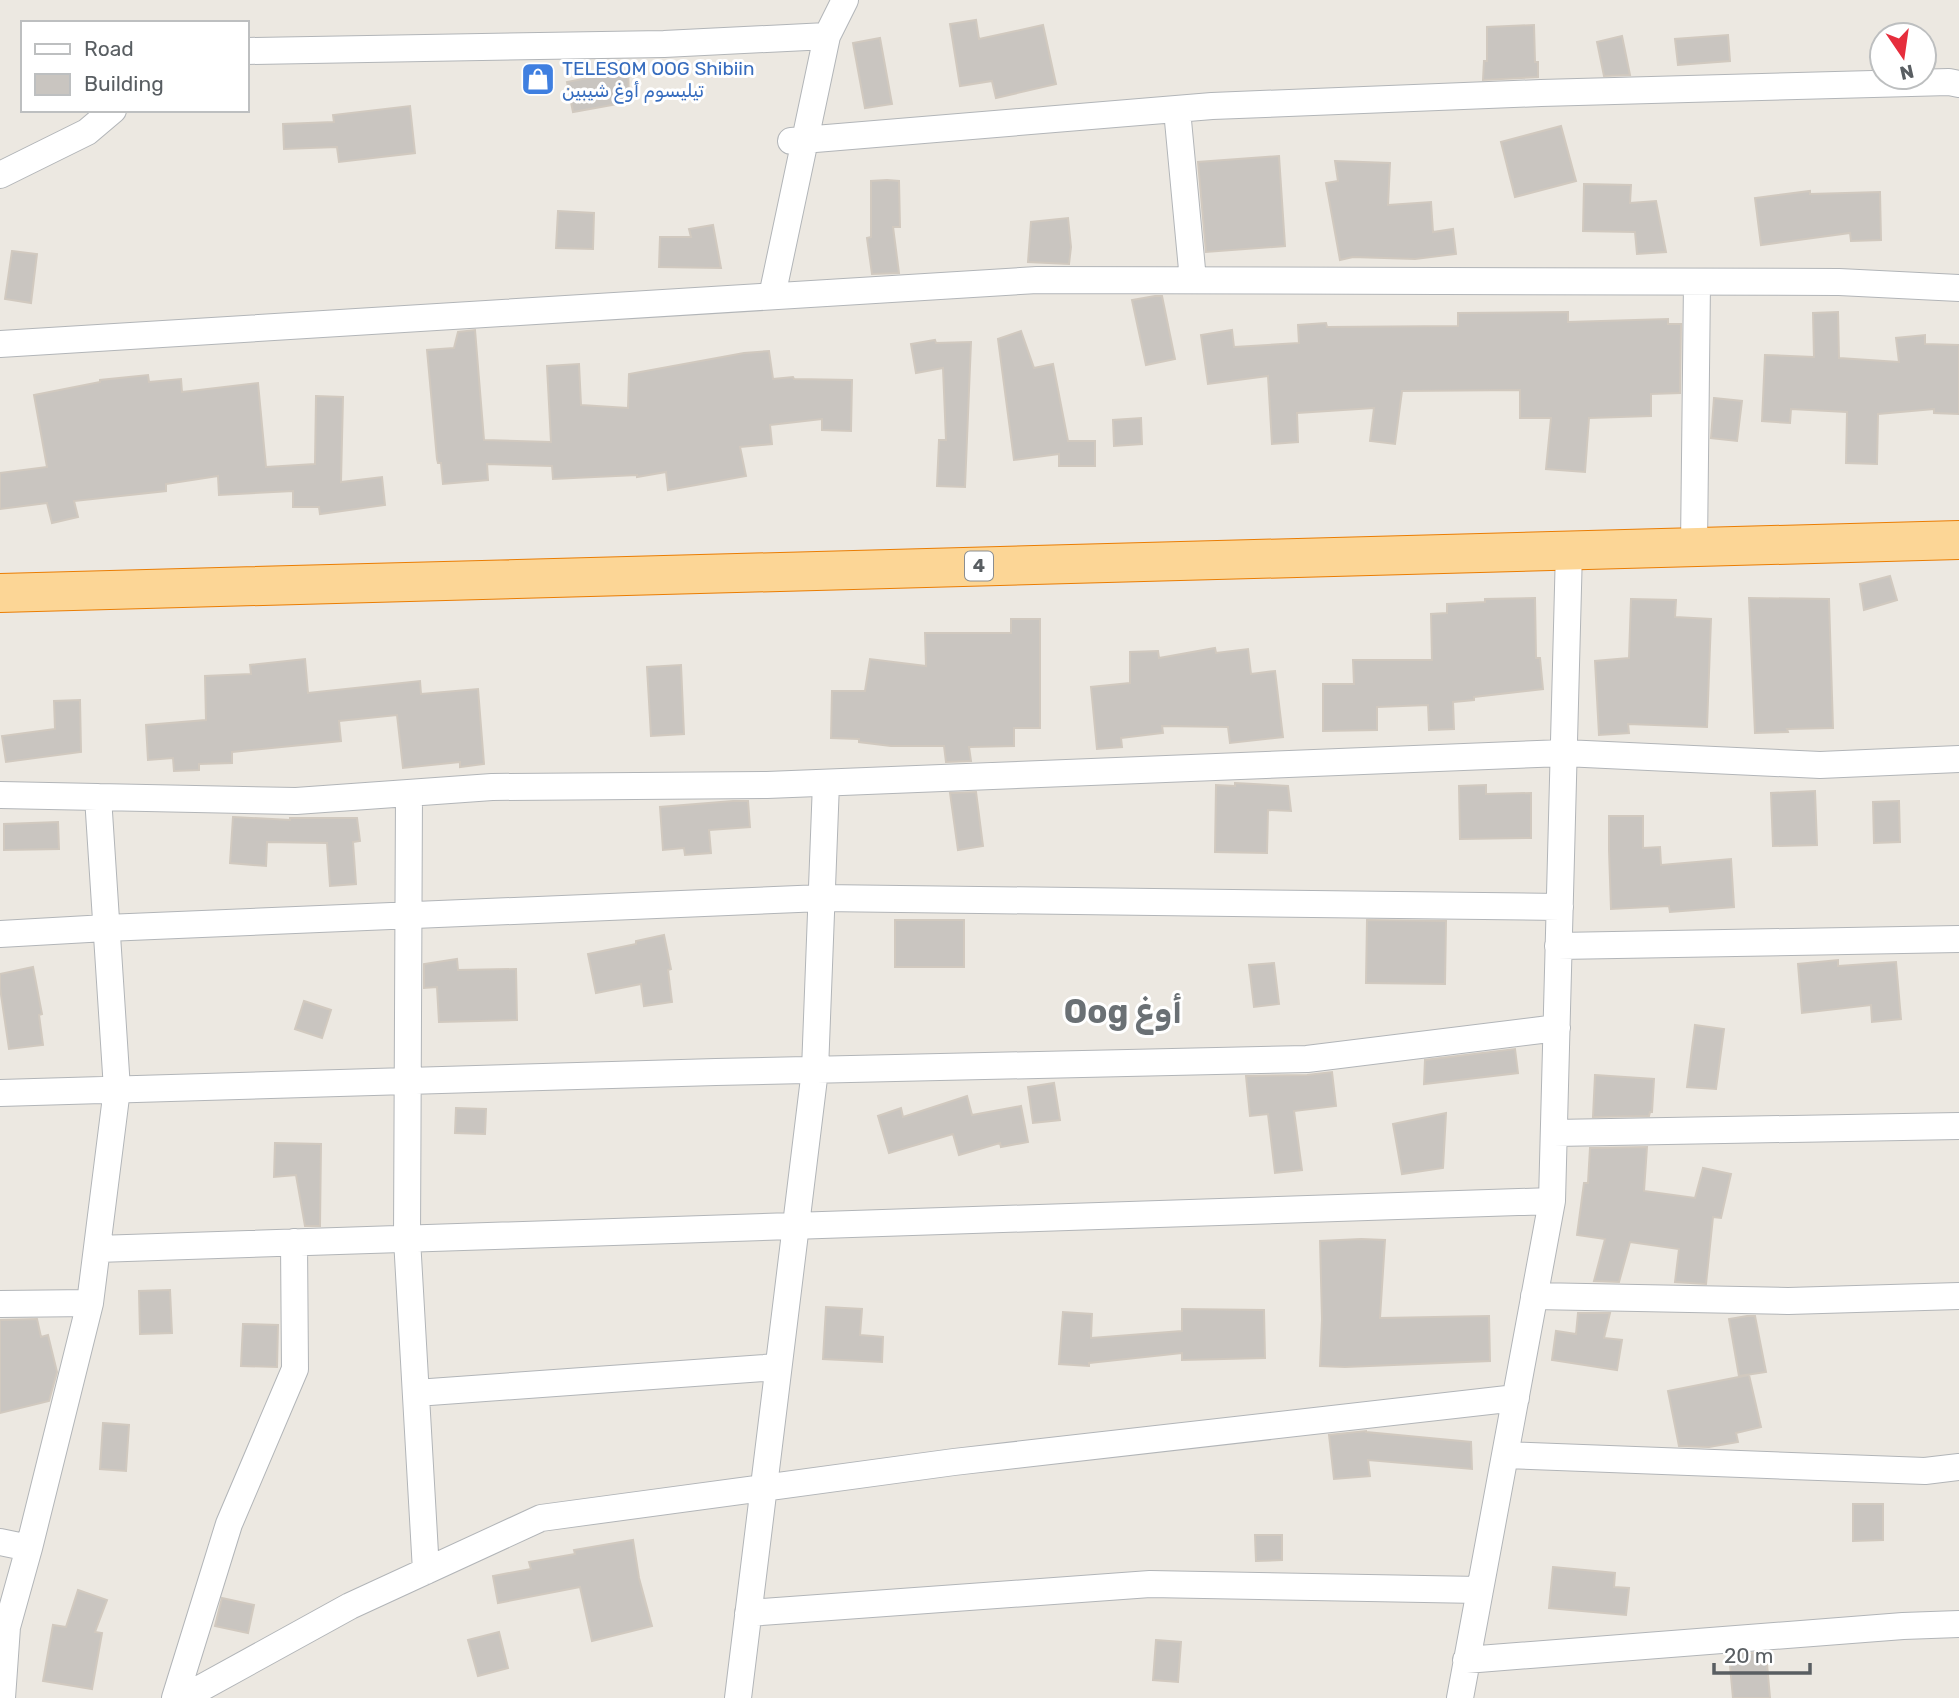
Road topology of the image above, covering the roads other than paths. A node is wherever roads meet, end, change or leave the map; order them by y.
1 (845, 0) edge
2 (827, 36) junction
3 (248, 51) edge
4 (1959, 84) edge
5 (1177, 110) junction
6 (111, 112) edge
7 (798, 141) junction
8 (0, 175) edge
9 (1193, 281) junction
10 (1698, 282) junction
11 (1959, 288) edge
12 (772, 296) junction
13 (0, 344) edge
14 (1959, 540) edge
15 (1694, 546) junction
16 (1569, 550) junction
17 (0, 593) edge
18 (1564, 753) junction
19 (1959, 759) edge
20 (826, 783) junction
21 (409, 793) junction
22 (0, 795) edge
23 (98, 797) junction
24 (822, 898) junction
25 (1560, 907) junction
26 (408, 915) junction
27 (106, 928) junction
28 (0, 934) edge
29 (1959, 939) edge
30 (1558, 946) junction
31 (1557, 1028) junction
32 (815, 1070) junction
33 (408, 1081) junction
34 (117, 1090) junction
35 (0, 1093) edge
36 (1959, 1126) edge
37 (1554, 1133) junction
38 (1552, 1201) junction
39 (796, 1225) junction
40 (407, 1239) junction
41 (294, 1242) junction
42 (97, 1249) junction
43 (1534, 1296) junction
44 (1959, 1296) edge
45 (90, 1303) junction
46 (0, 1304) edge
47 (778, 1367) junction
48 (416, 1393) junction
49 (1516, 1398) junction
50 (1505, 1455) junction
51 (1959, 1467) edge
52 (0, 1542) edge
53 (29, 1548) junction
54 (426, 1571) junction
55 (1479, 1590) junction
56 (748, 1613) junction
57 (1959, 1624) edge
58 (1466, 1660) junction
59 (2, 1698) edge
60 (175, 1698) edge
61 (183, 1698) edge
62 (738, 1698) edge
63 (1460, 1698) edge

1 - 2 street
2 - 3 street
2 - 7 street
4 - 5 street
5 - 7 street
5 - 9 street
6 - 8 street
7 - 12 street
9 - 10 street
9 - 12 street
10 - 11 street
10 - 15 street
12 - 13 street
14 - 15 highway, 4
15 - 16 highway, 4
16 - 17 highway, 4
16 - 18 street
18 - 19 street
18 - 20 street
18 - 25 street
20 - 21 street
20 - 24 street
21 - 23 street
21 - 26 street
22 - 23 street
23 - 27 street
24 - 25 street
24 - 26 street
24 - 32 street
25 - 30 street
26 - 27 street
26 - 33 street
27 - 28 street
27 - 34 street
29 - 30 street
30 - 31 street
31 - 32 street
31 - 37 street
32 - 33 street
32 - 39 street
33 - 34 street
33 - 40 street
34 - 35 street
34 - 42 street
36 - 37 street
37 - 38 street
38 - 39 street
38 - 43 street
39 - 40 street
39 - 47 street
40 - 41 street
40 - 48 street
41 - 42 street
41 - 60 street
42 - 45 street
43 - 44 street
43 - 49 street
45 - 46 street
45 - 53 street
47 - 48 street
47 - 56 street
48 - 54 street
49 - 50 street
49 - 54 street
50 - 51 street
50 - 55 street
52 - 53 street
53 - 59 street
54 - 61 street
55 - 56 street
55 - 58 street
56 - 62 street
57 - 58 street
58 - 63 street

